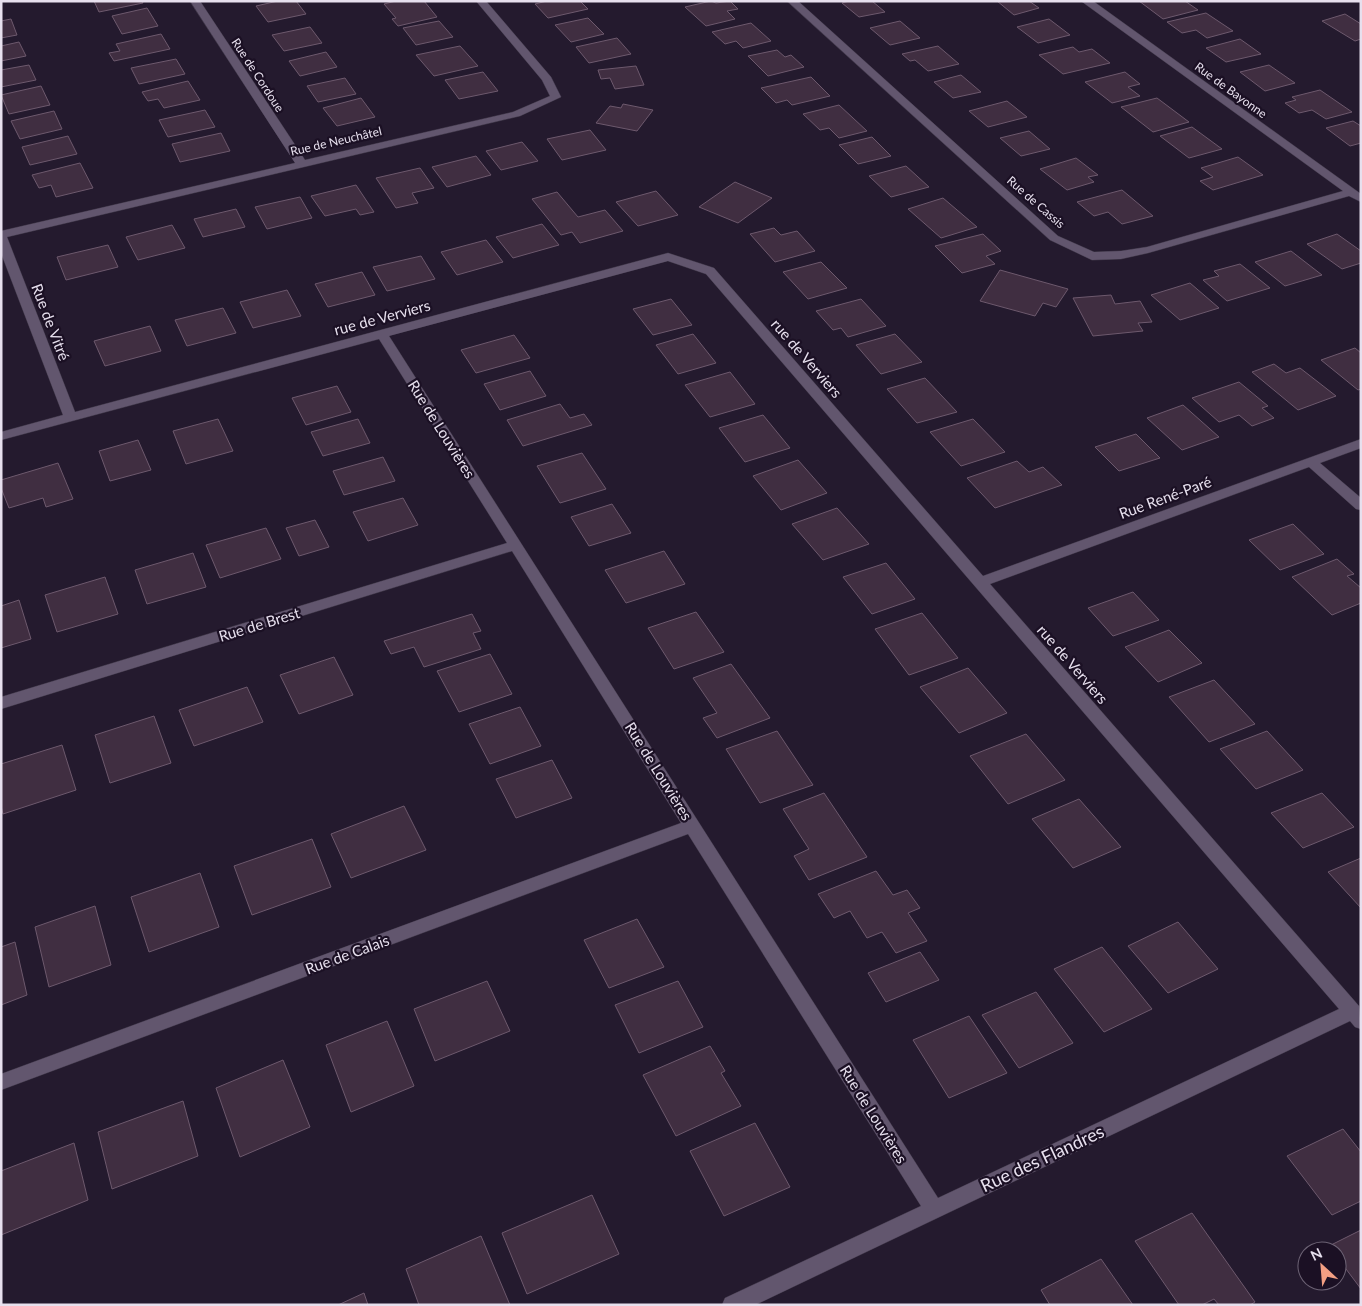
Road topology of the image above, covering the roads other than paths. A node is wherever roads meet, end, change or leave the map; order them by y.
1 (195, 1) edge
2 (481, 1) edge
3 (792, 1) edge
4 (1086, 1) edge
5 (301, 163) junction
6 (1351, 192) junction
7 (1361, 199) edge
8 (1, 236) edge
9 (382, 334) junction
10 (70, 417) junction
11 (1, 436) edge
12 (1361, 443) edge
13 (1310, 461) junction
14 (1361, 506) edge
15 (516, 546) junction
16 (980, 582) junction
17 (1, 704) edge
18 (693, 825) junction
19 (1357, 1016) edge
20 (1, 1082) edge
21 (934, 1209) junction
22 (732, 1305) edge

1 - 5 street, Rue de Cordoue
2 - 5 street, Rue de Neuchâtel
3 - 6 street, Rue de Cassis
4 - 6 street, Rue de Bayonne
5 - 8 street, Rue de Neuchâtel
6 - 7 street, Rue de Bayonne
8 - 10 street, Rue de Vitré
9 - 10 street, rue de Verviers
9 - 15 street, Rue de Louvières
9 - 16 street, rue de Verviers
10 - 11 street, rue de Verviers
12 - 13 street, Rue René-Paré
13 - 14 street
13 - 16 street, Rue René-Paré
15 - 17 street, Rue de Brest
15 - 18 street, Rue de Louvières
16 - 19 street, rue de Verviers
18 - 20 street, Rue de Calais
18 - 21 street, Rue de Louvières
19 - 21 street, Rue des Flandres
21 - 22 street, Rue des Flandres

